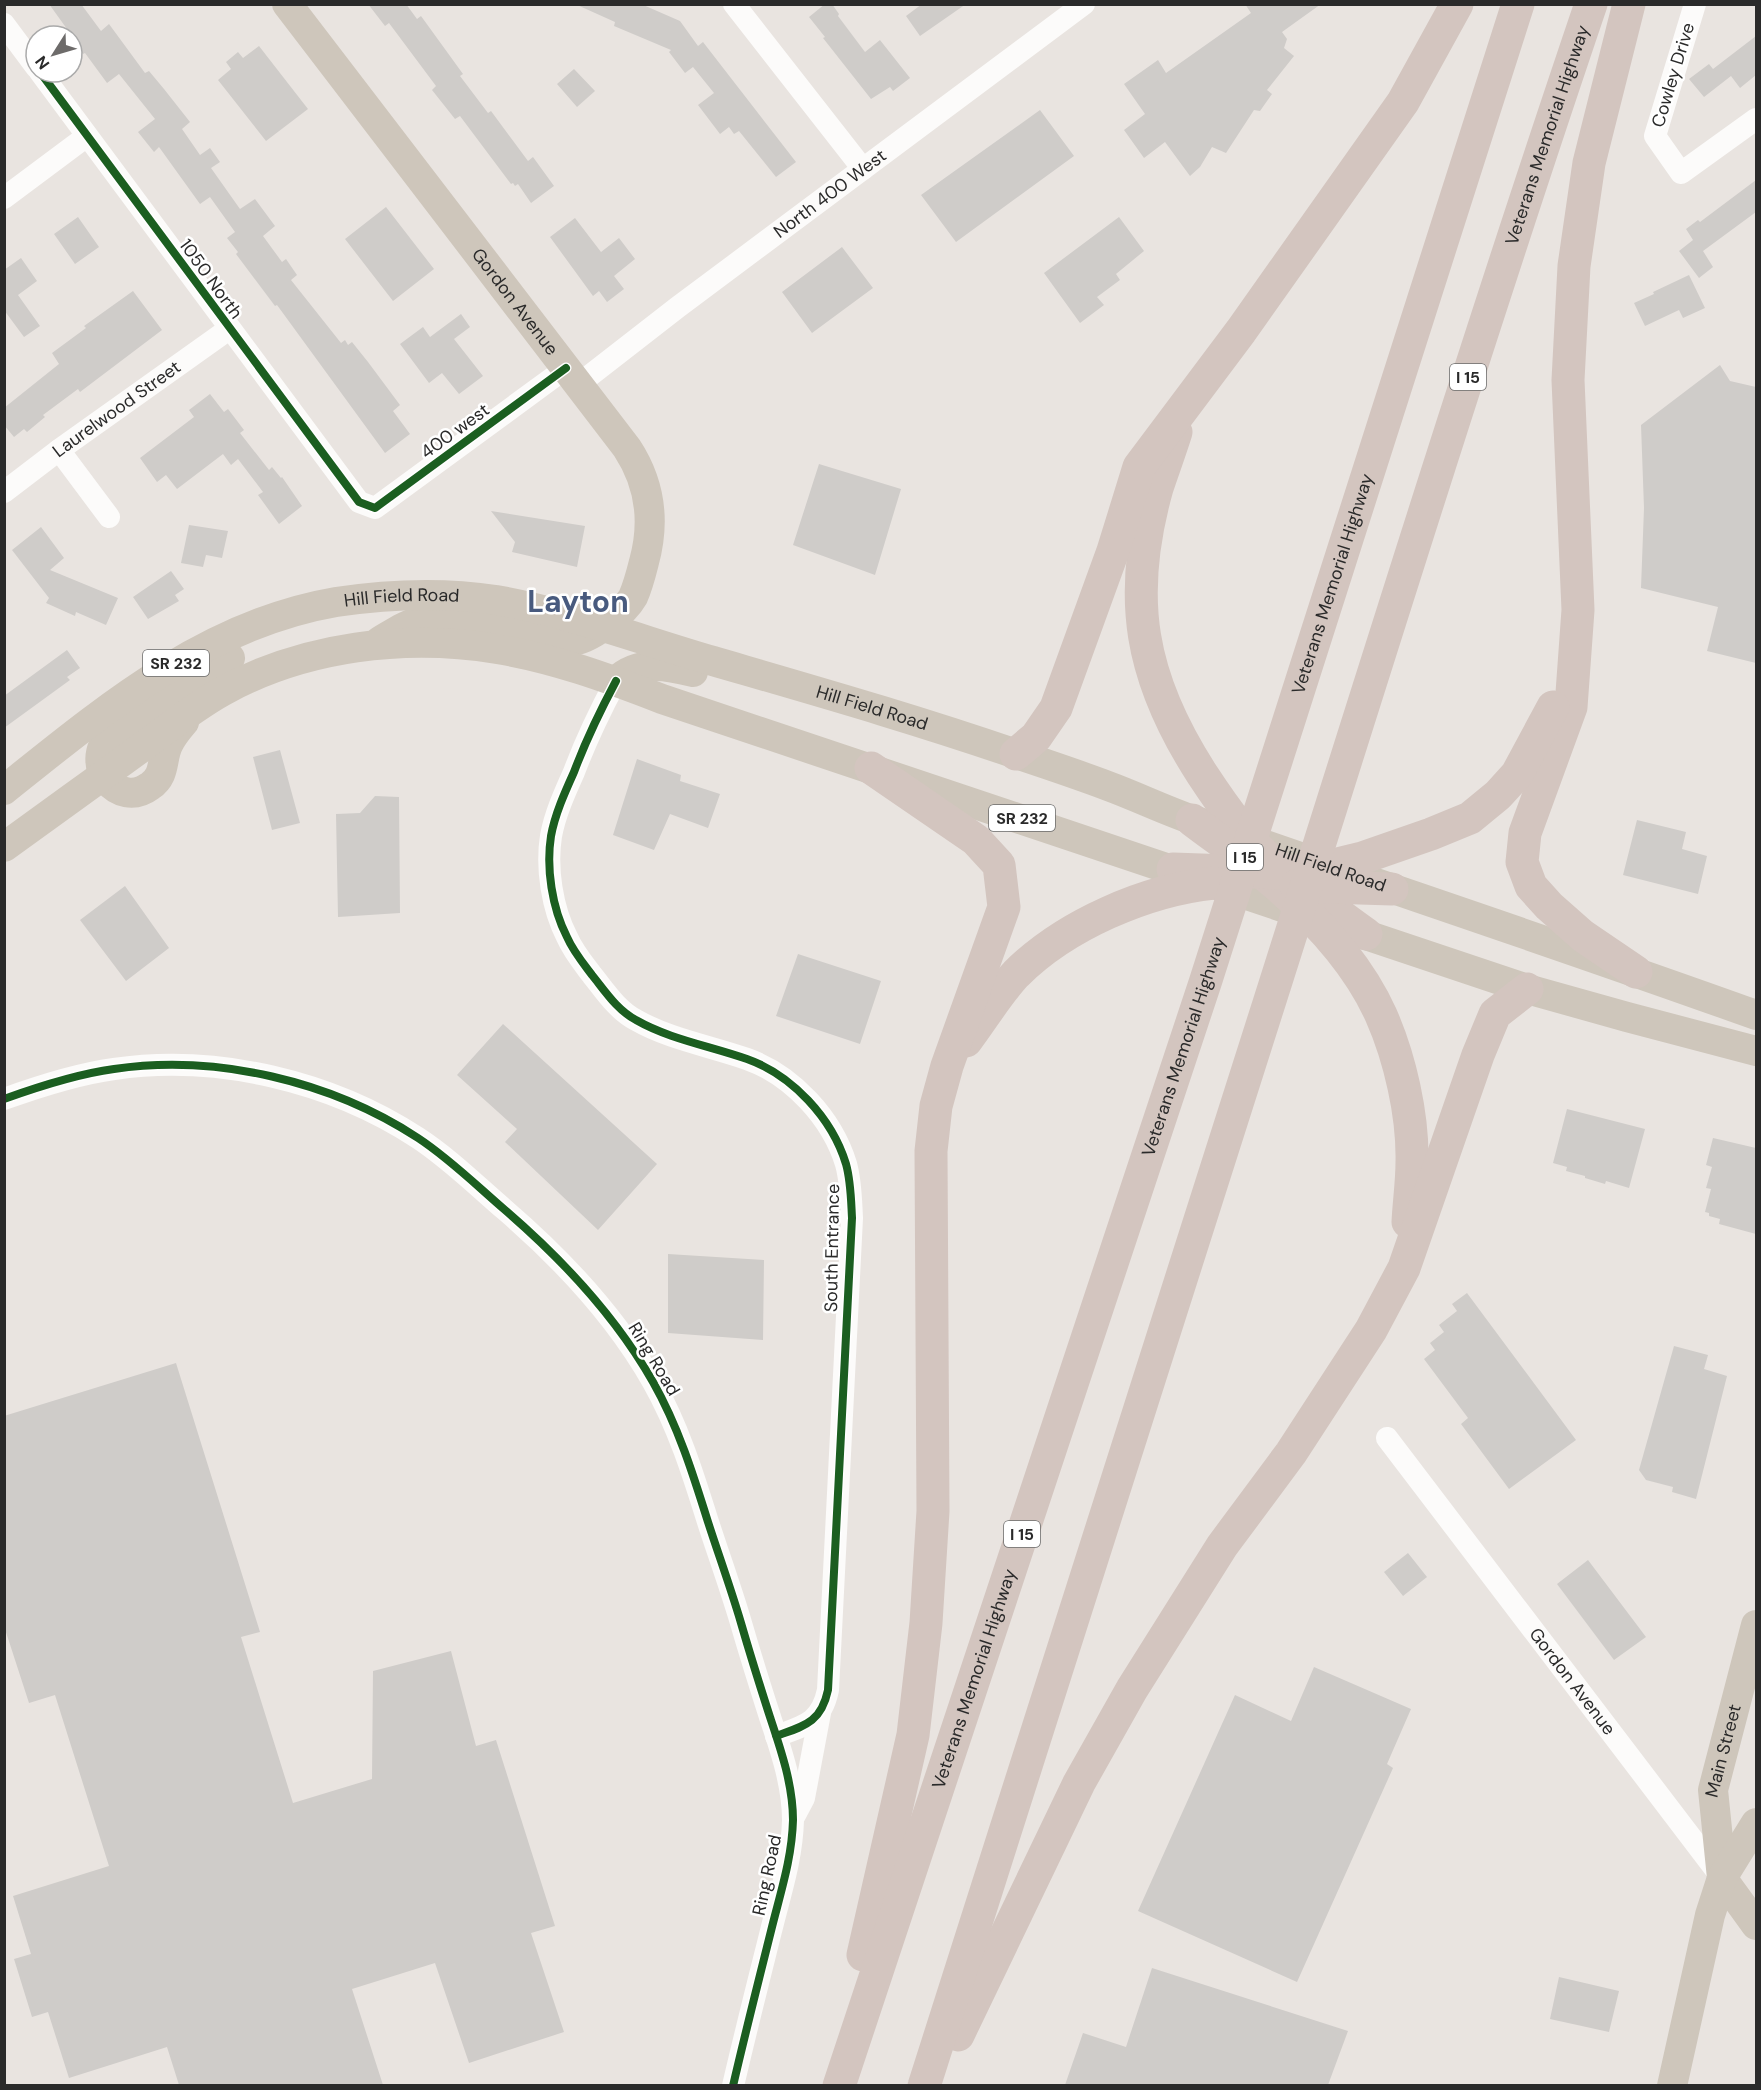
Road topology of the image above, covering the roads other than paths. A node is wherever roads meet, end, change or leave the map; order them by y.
1 (287, 4) edge
2 (734, 4) edge
3 (1084, 4) edge
4 (1457, 4) edge
5 (1518, 4) edge
6 (1591, 4) edge
7 (1629, 4) edge
8 (1695, 4) edge
9 (4, 24) edge
10 (24, 51) edge
11 (49, 84) edge
12 (1756, 119) edge
13 (87, 136) junction
14 (863, 169) junction
15 (4, 198) edge
16 (229, 329) junction
17 (573, 376) junction
18 (1185, 408) junction
19 (59, 450) junction
20 (4, 492) edge
21 (359, 502) joint
22 (109, 517) dead end
23 (377, 597) junction
24 (1578, 610) junction
25 (605, 624) junction
26 (369, 646) junction
27 (616, 681) junction
28 (866, 706) junction
29 (1016, 754) junction
30 (871, 768) junction
31 (104, 775) junction
32 (4, 790) edge
33 (1192, 820) junction
34 (1249, 838) junction
35 (4, 847) edge
36 (1173, 869) junction
37 (1212, 882) junction
38 (1293, 883) junction
39 (1392, 889) joint
40 (1366, 934) joint
41 (1636, 972) junction
42 (1527, 989) junction
43 (1756, 1014) edge
44 (1754, 1051) edge
45 (947, 1066) junction
46 (4, 1099) edge
47 (1404, 1268) junction
48 (1387, 1438) dead end
49 (1756, 1625) edge
50 (820, 1713) junction
51 (776, 1736) junction
52 (793, 1819) junction
53 (1756, 1823) edge
54 (1722, 1878) junction
55 (1756, 1925) edge
56 (732, 2085) edge
57 (833, 2085) edge
58 (839, 2085) edge
59 (924, 2085) edge
60 (934, 2085) edge
61 (1672, 2085) edge

1 - 17 main road, Gordon Avenue
2 - 14 street
3 - 14 street, North 400 West
4 - 18 highway
5 - 58 highway, Veterans Memorial Highway / I 15
6 - 59 highway, Veterans Memorial Highway / I 15
7 - 24 highway
8 - 12 street, Cowley Drive
9 - 10 street
11 - 13 street, 1050 North
13 - 15 street
13 - 16 street, 1050 North
14 - 17 street, North 400 West
16 - 19 street, Laurelwood Street
16 - 21 street, 1050 North
17 - 21 street, 400 west
17 - 25 main road, Gordon Avenue
18 - 29 highway
18 - 34 highway
19 - 20 street, Laurelwood Street
19 - 22 street
23 - 25 main road, Hill Field Road / SR 232
23 - 31 main road
23 - 32 main road, Hill Field Road / SR 232
24 - 38 highway
24 - 41 highway
25 - 26 main road, Gordon Avenue
25 - 28 main road, Hill Field Road / SR 232
26 - 27 main road, SR 232
26 - 31 main road, SR 232
27 - 28 main road
27 - 30 main road, SR 232
27 - 50 street, South Entrance
28 - 29 main road, Hill Field Road / SR 232
29 - 33 main road, Hill Field Road / SR 232
30 - 36 main road, SR 232
30 - 45 highway
31 - 35 main road, SR 232
33 - 34 main road, Hill Field Road / SR 232
33 - 38 highway
34 - 38 highway
34 - 38 main road, Hill Field Road / SR 232
36 - 37 main road, SR 232
36 - 38 highway
37 - 38 highway
37 - 38 main road, SR 232
37 - 45 highway
38 - 39 highway
38 - 40 highway
38 - 47 highway
39 - 41 main road, Hill Field Road
40 - 42 main road
41 - 43 main road, Hill Field Road
42 - 44 main road
42 - 47 highway
45 - 57 highway
46 - 51 street, Ring Road
47 - 60 highway
48 - 54 street, Gordon Avenue
49 - 54 main road, Main Street
50 - 51 street
50 - 52 street, South Entrance
51 - 52 street, Ring Road
52 - 56 street, Ring Road
53 - 54 main road, Main Street
54 - 55 main road, Gordon Avenue
54 - 61 main road, Main Street

